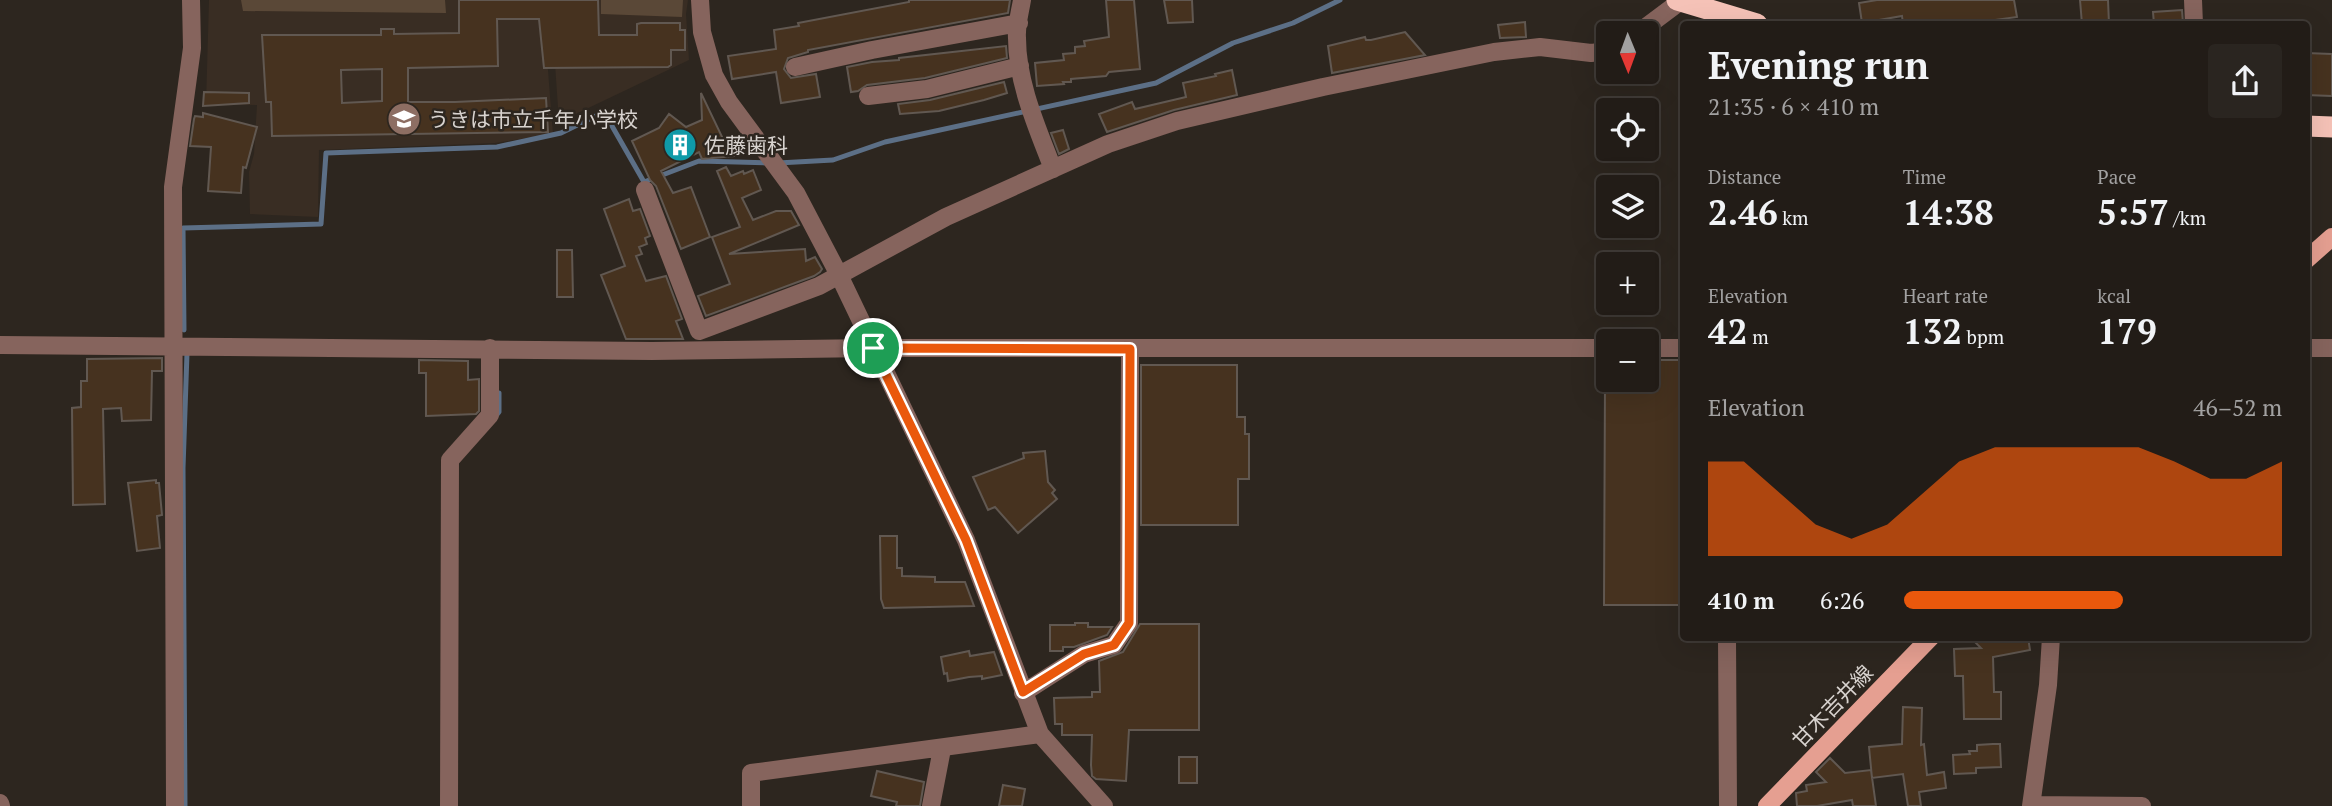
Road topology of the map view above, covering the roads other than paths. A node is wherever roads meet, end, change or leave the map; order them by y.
1 (191, 0) edge
2 (700, 0) edge
3 (1022, 0) edge
4 (1680, 0) edge
5 (2193, 0) edge
6 (1653, 21) edge
7 (1747, 21) edge
8 (2194, 21) edge
9 (1019, 23) junction
10 (1596, 52) edge
11 (1020, 66) junction
12 (795, 67) dead end
13 (867, 96) dead end
14 (2310, 125) edge
15 (2332, 127) edge
16 (1053, 169) junction
17 (645, 190) dead end
18 (2332, 237) edge
19 (2310, 256) edge
20 (839, 275) junction
21 (0, 345) edge
22 (173, 345) junction
23 (490, 348) junction
24 (873, 348) junction
25 (1596, 348) edge
26 (1659, 348) edge
27 (1680, 348) edge
28 (2310, 348) edge
29 (2332, 348) edge
30 (1130, 349) junction
31 (1727, 641) edge
32 (1927, 641) edge
33 (2050, 641) edge
34 (1023, 692) junction
35 (1040, 734) junction
36 (942, 749) junction
37 (175, 806) edge
38 (449, 806) edge
39 (751, 806) edge
40 (931, 806) edge
41 (1104, 806) edge
42 (1728, 806) edge
43 (1767, 806) edge
44 (2031, 806) edge
45 (2142, 806) edge

1 - 22 street
2 - 20 street
3 - 9 street
4 - 6 street
4 - 7 highway
5 - 8 street
9 - 11 street
9 - 12 street
10 - 16 street
11 - 13 street
11 - 16 street
14 - 15 highway
16 - 20 street
17 - 20 street
18 - 19 main road
20 - 24 street
21 - 22 street
22 - 23 street
22 - 37 street
23 - 24 street
23 - 38 street
24 - 30 street
24 - 34 street
25 - 30 street
26 - 27 street
28 - 29 street
30 - 34 street
31 - 42 street
32 - 43 main road, 甘木吉井線
33 - 44 street
34 - 35 street
35 - 36 street
35 - 41 street
36 - 39 street
36 - 40 street
44 - 45 street

